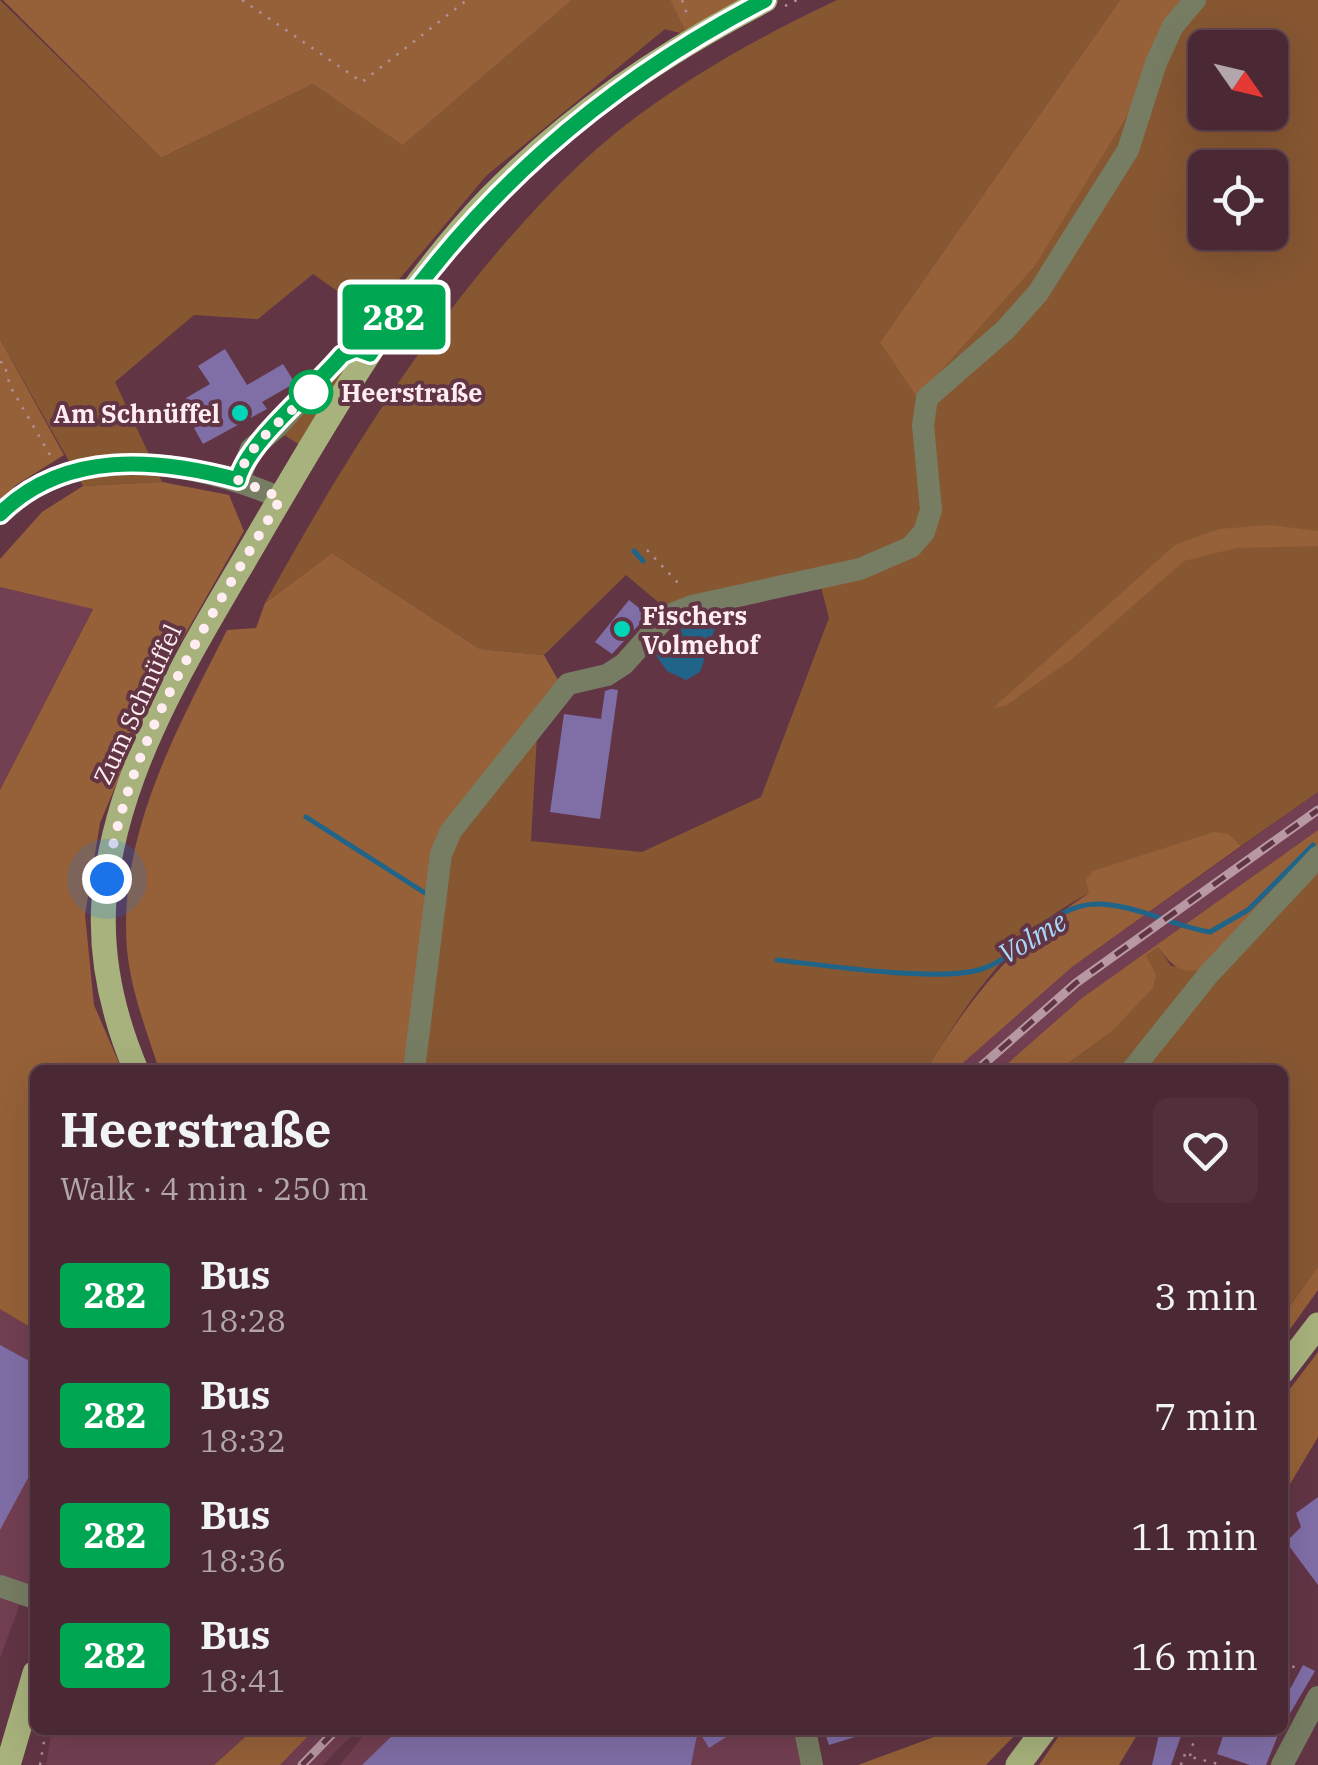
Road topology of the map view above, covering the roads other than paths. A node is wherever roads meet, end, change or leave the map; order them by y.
1 (1195, 0) edge
2 (773, 4) edge
3 (370, 354) junction
4 (238, 480) junction
5 (281, 498) junction
6 (0, 514) edge
7 (1318, 857) edge
8 (134, 1065) edge
9 (415, 1065) edge
10 (1136, 1065) edge
11 (1318, 1325) edge
12 (1288, 1364) edge
13 (0, 1586) edge
14 (30, 1596) edge
15 (30, 1688) edge
16 (1318, 1697) edge
17 (25, 1703) junction
18 (806, 1735) edge
19 (1037, 1735) edge
20 (1039, 1735) edge
21 (8, 1765) edge
22 (23, 1765) edge
23 (812, 1765) edge
24 (1004, 1765) edge
25 (1018, 1765) edge
26 (1282, 1765) edge

1 - 9 street
2 - 3 main road
3 - 4 street
3 - 5 main road
4 - 5 street
4 - 6 street
5 - 8 main road, Zum Schnüffel
7 - 10 street
11 - 12 main road
13 - 14 street
15 - 17 main road
16 - 26 street
17 - 21 main road
17 - 22 main road
18 - 23 street
19 - 24 street
20 - 25 main road

